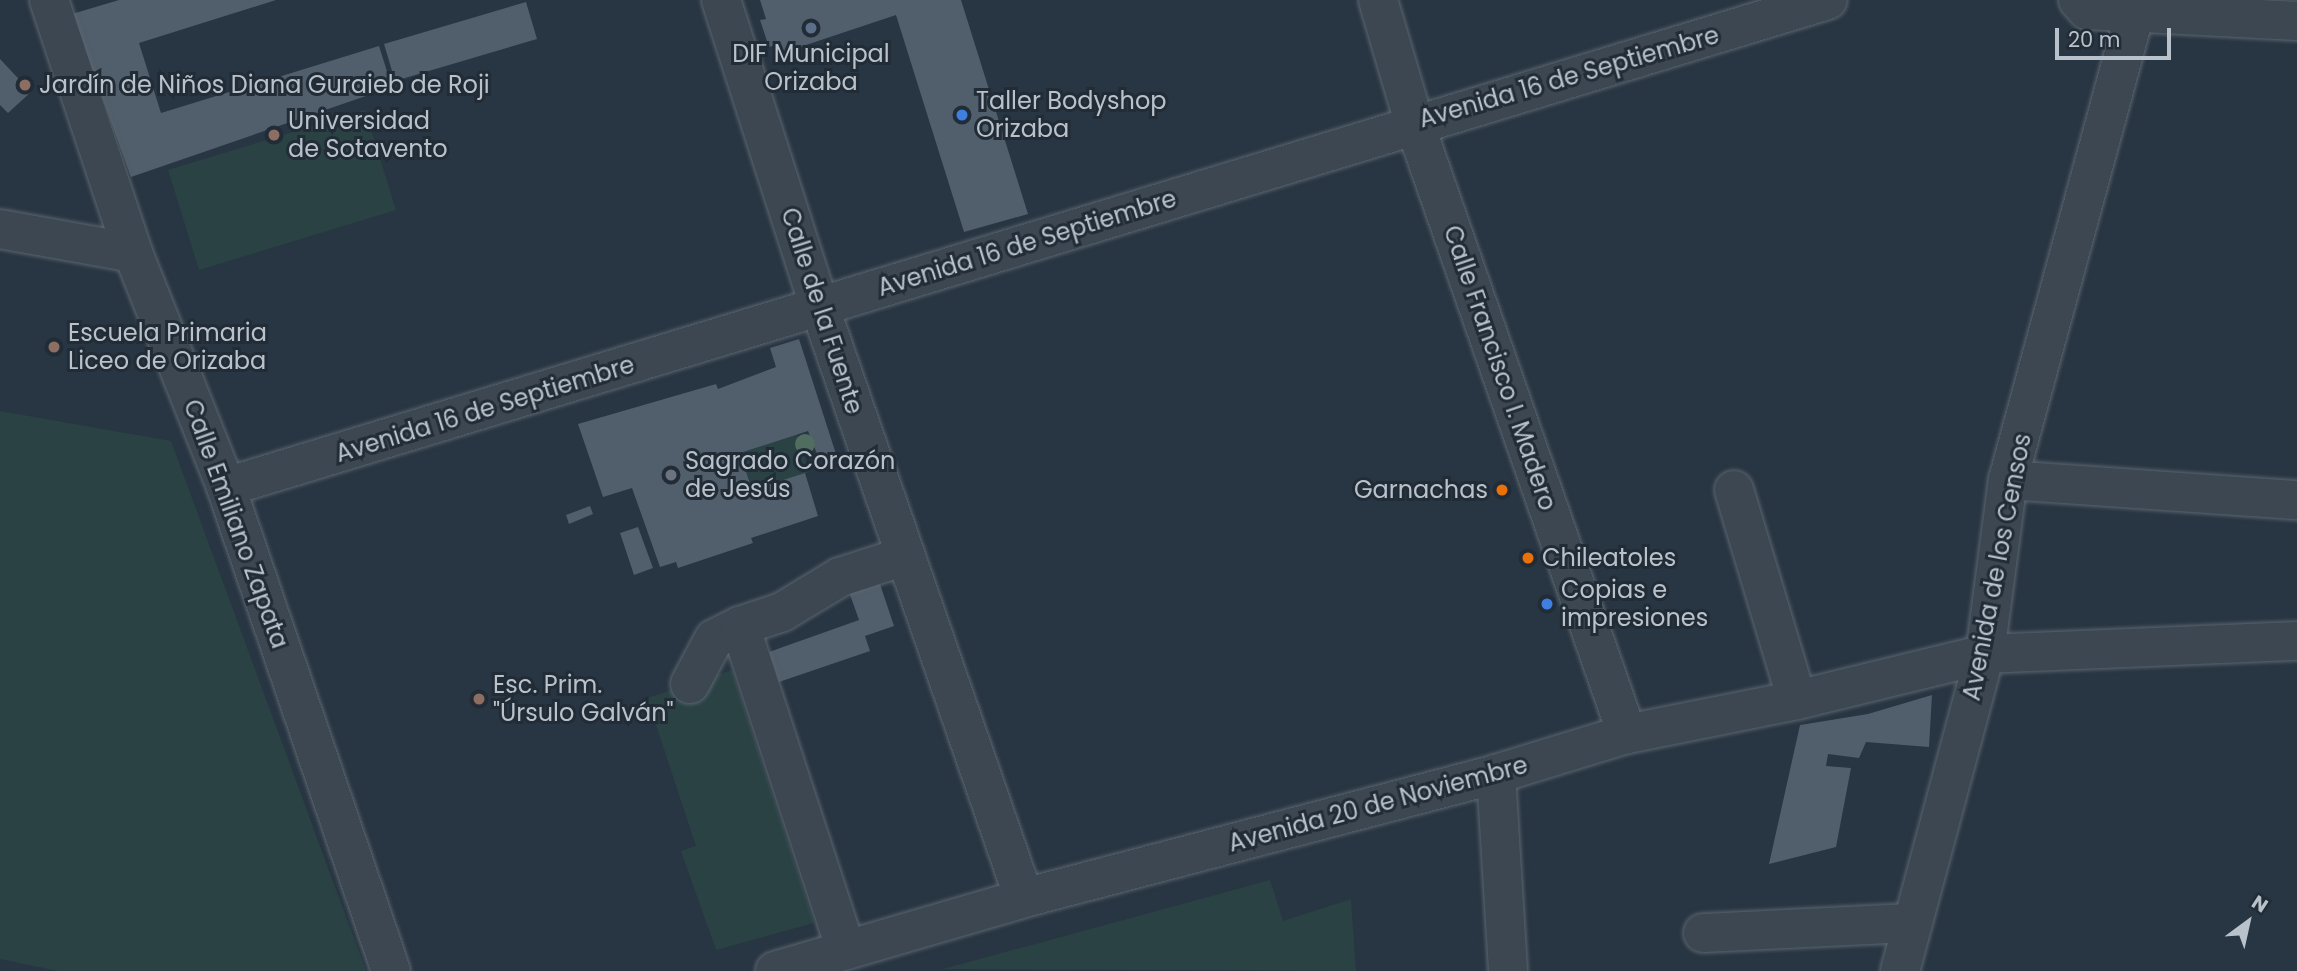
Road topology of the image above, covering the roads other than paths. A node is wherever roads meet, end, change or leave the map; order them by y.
1 (49, 0) edge
2 (721, 0) edge
3 (1378, 0) edge
4 (1828, 0) edge
5 (2078, 0) edge
6 (2137, 6) edge
7 (2297, 21) edge
8 (1414, 122) junction
9 (0, 229) edge
10 (133, 253) junction
11 (820, 308) junction
12 (2008, 480) junction
13 (226, 487) junction
14 (1734, 490) dead end
15 (2297, 500) edge
16 (905, 556) junction
17 (740, 626) junction
18 (2297, 641) edge
19 (1986, 654) junction
20 (690, 684) dead end
21 (1797, 700) junction
22 (1627, 733) junction
23 (1496, 774) junction
24 (1024, 898) junction
25 (1911, 923) junction
26 (1703, 933) dead end
27 (839, 959) edge
28 (391, 971) edge
29 (775, 971) edge
30 (1508, 971) edge
31 (1900, 971) edge

1 - 10 street, Calle Emiliano Zapata
2 - 11 street, Calle de la Fuente
3 - 8 street, Calle Francisco I. Madero
4 - 8 street, Avenida 16 de Septiembre
5 - 6 street
6 - 7 street
6 - 12 street, Avenida de los Censos
8 - 11 street, Avenida 16 de Septiembre
8 - 22 street, Calle Francisco I. Madero
9 - 10 street
10 - 13 street, Calle Emiliano Zapata
11 - 13 street, Avenida 16 de Septiembre
11 - 16 street, Calle de la Fuente
12 - 15 street
12 - 19 street, Avenida de los Censos
13 - 28 street, Calle Emiliano Zapata
14 - 21 street
16 - 17 street
16 - 24 street, Calle de la Fuente
17 - 20 street
17 - 27 street
18 - 19 street, Avenida 20 de Noviembre
19 - 21 street, Avenida 20 de Noviembre
19 - 25 street, Avenida de los Censos
21 - 22 street, Avenida 20 de Noviembre
22 - 23 street, Avenida 20 de Noviembre
23 - 24 street, Avenida 20 de Noviembre
23 - 30 street
24 - 27 street, Avenida 20 de Noviembre
25 - 26 street
25 - 31 street, Avenida de los Censos
27 - 29 street, Avenida 20 de Noviembre

